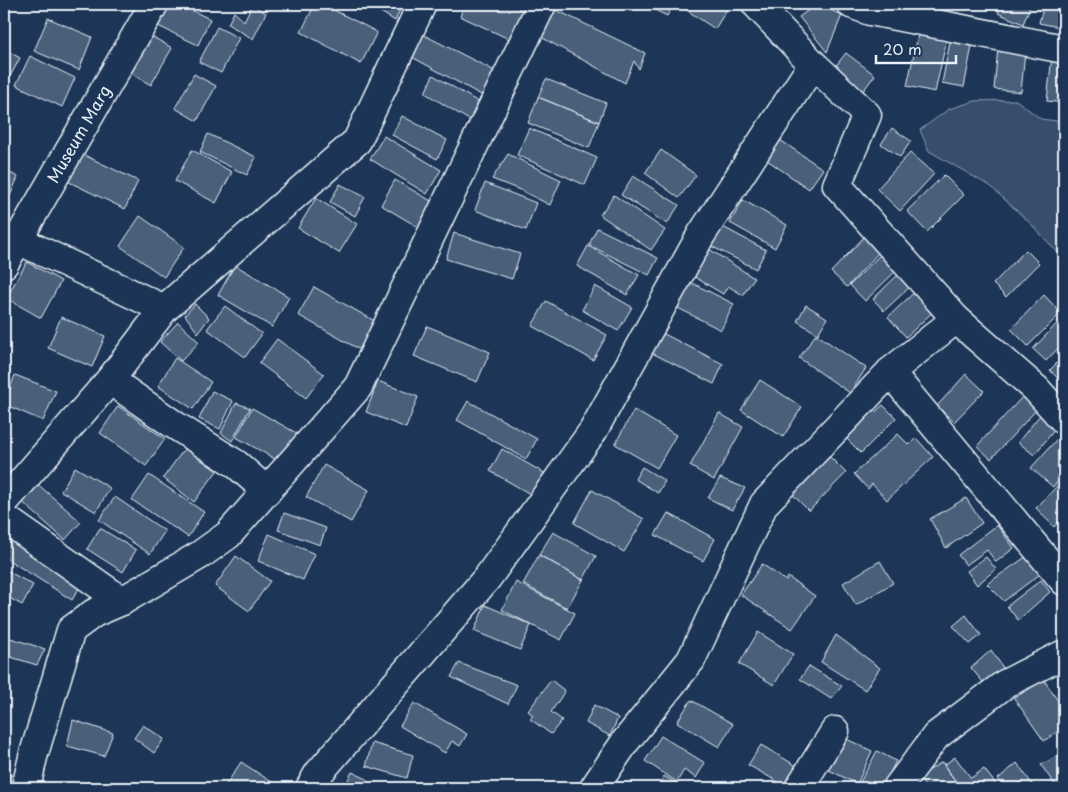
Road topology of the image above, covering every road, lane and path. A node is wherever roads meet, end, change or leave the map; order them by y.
1 (154, 4) edge
2 (422, 4) edge
3 (542, 4) edge
4 (756, 4) edge
5 (851, 4) edge
6 (1064, 49) edge
7 (813, 64) junction
8 (18, 240) junction
9 (4, 264) edge
10 (164, 309) junction
11 (956, 319) junction
12 (890, 372) junction
13 (110, 380) junction
14 (1064, 420) edge
15 (267, 491) junction
16 (4, 502) edge
17 (4, 518) edge
18 (1064, 581) edge
19 (122, 601) junction
20 (1064, 654) edge
21 (835, 731) dead end
22 (26, 788) edge
23 (310, 788) edge
24 (594, 788) edge
25 (800, 788) edge
26 (898, 788) edge

1 - 8 street, Museum Marg
2 - 10 street
3 - 15 street
4 - 7 street
5 - 6 street
7 - 11 street
7 - 23 street
8 - 9 street, Museum Marg
8 - 10 street
10 - 13 street
11 - 12 street
11 - 14 street
12 - 18 street
12 - 24 street
13 - 15 street
13 - 16 street
15 - 19 street
17 - 19 street
19 - 22 street
20 - 26 street
21 - 25 street

